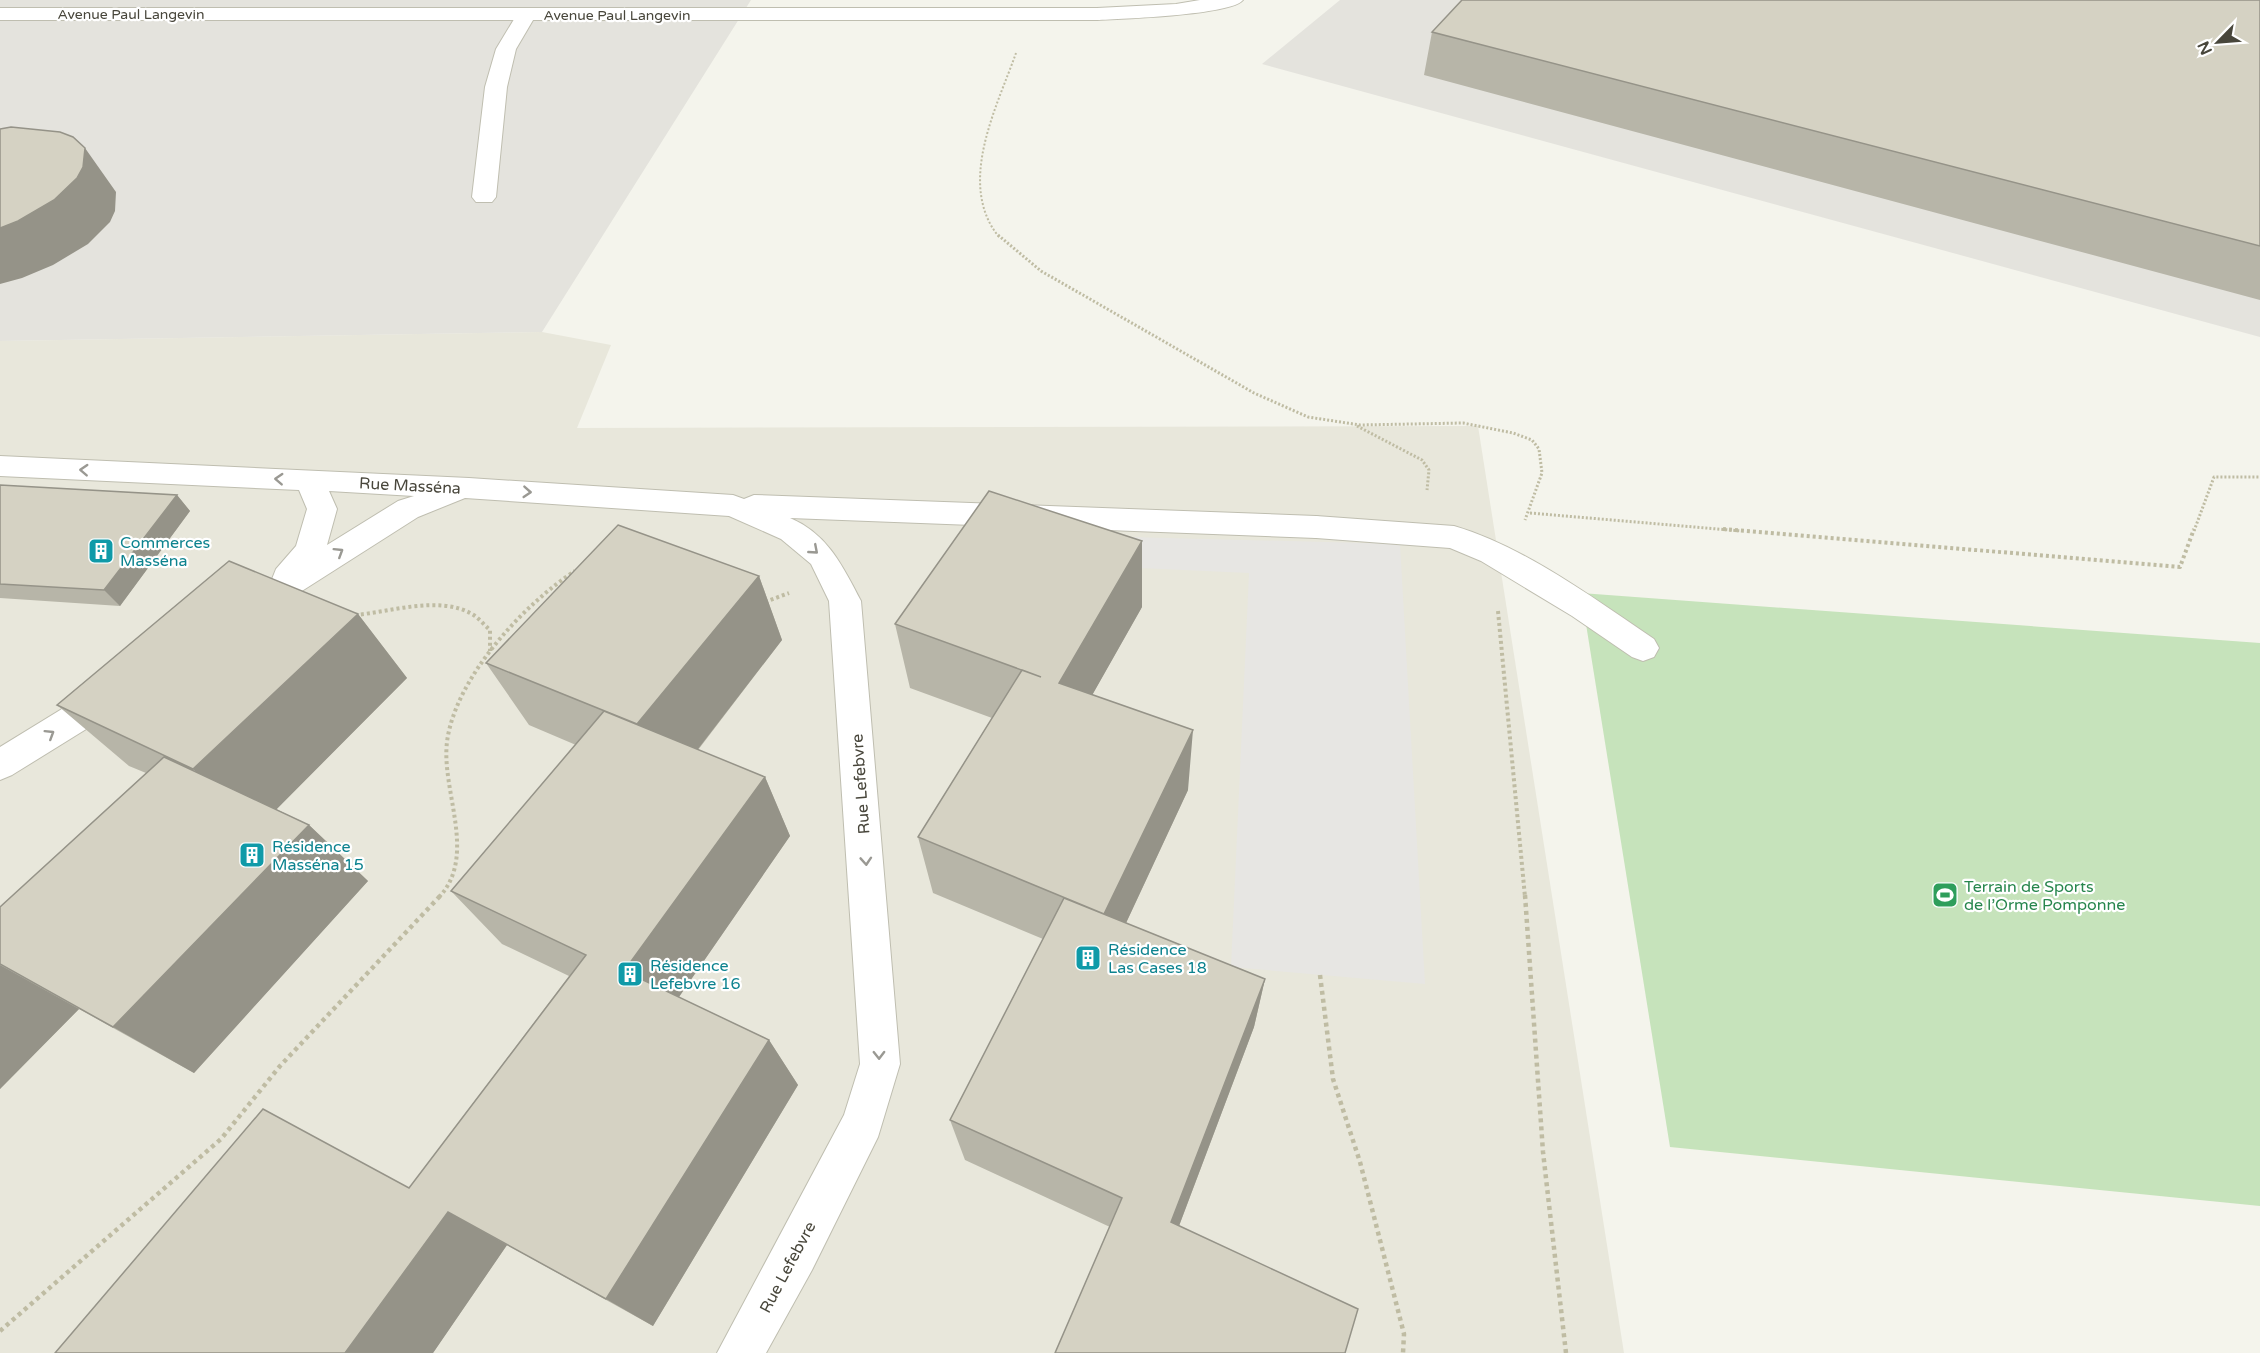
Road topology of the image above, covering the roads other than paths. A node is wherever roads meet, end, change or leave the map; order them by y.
1 (1233, 0) edge
2 (0, 14) edge
3 (526, 15) junction
4 (484, 197) dead end
5 (0, 466) edge
6 (309, 480) junction
7 (469, 488) junction
8 (733, 506) junction
9 (272, 595) junction
10 (222, 626) edge
11 (1643, 648) dead end
12 (133, 682) edge
13 (0, 765) edge
14 (740, 1353) edge

1 - 3 street, Avenue Paul Langevin
2 - 3 street, Avenue Paul Langevin
3 - 4 street
6 -> 5 street, Rue Masséna
6 - 7 street, Rue Masséna
6 - 9 street, Rue Masséna
7 -> 8 street, Rue Lefebvre
9 -> 7 street, Rue Masséna
8 - 11 street
8 -> 14 street, Rue Lefebvre
9 - 10 street, Rue Masséna
13 -> 12 street

